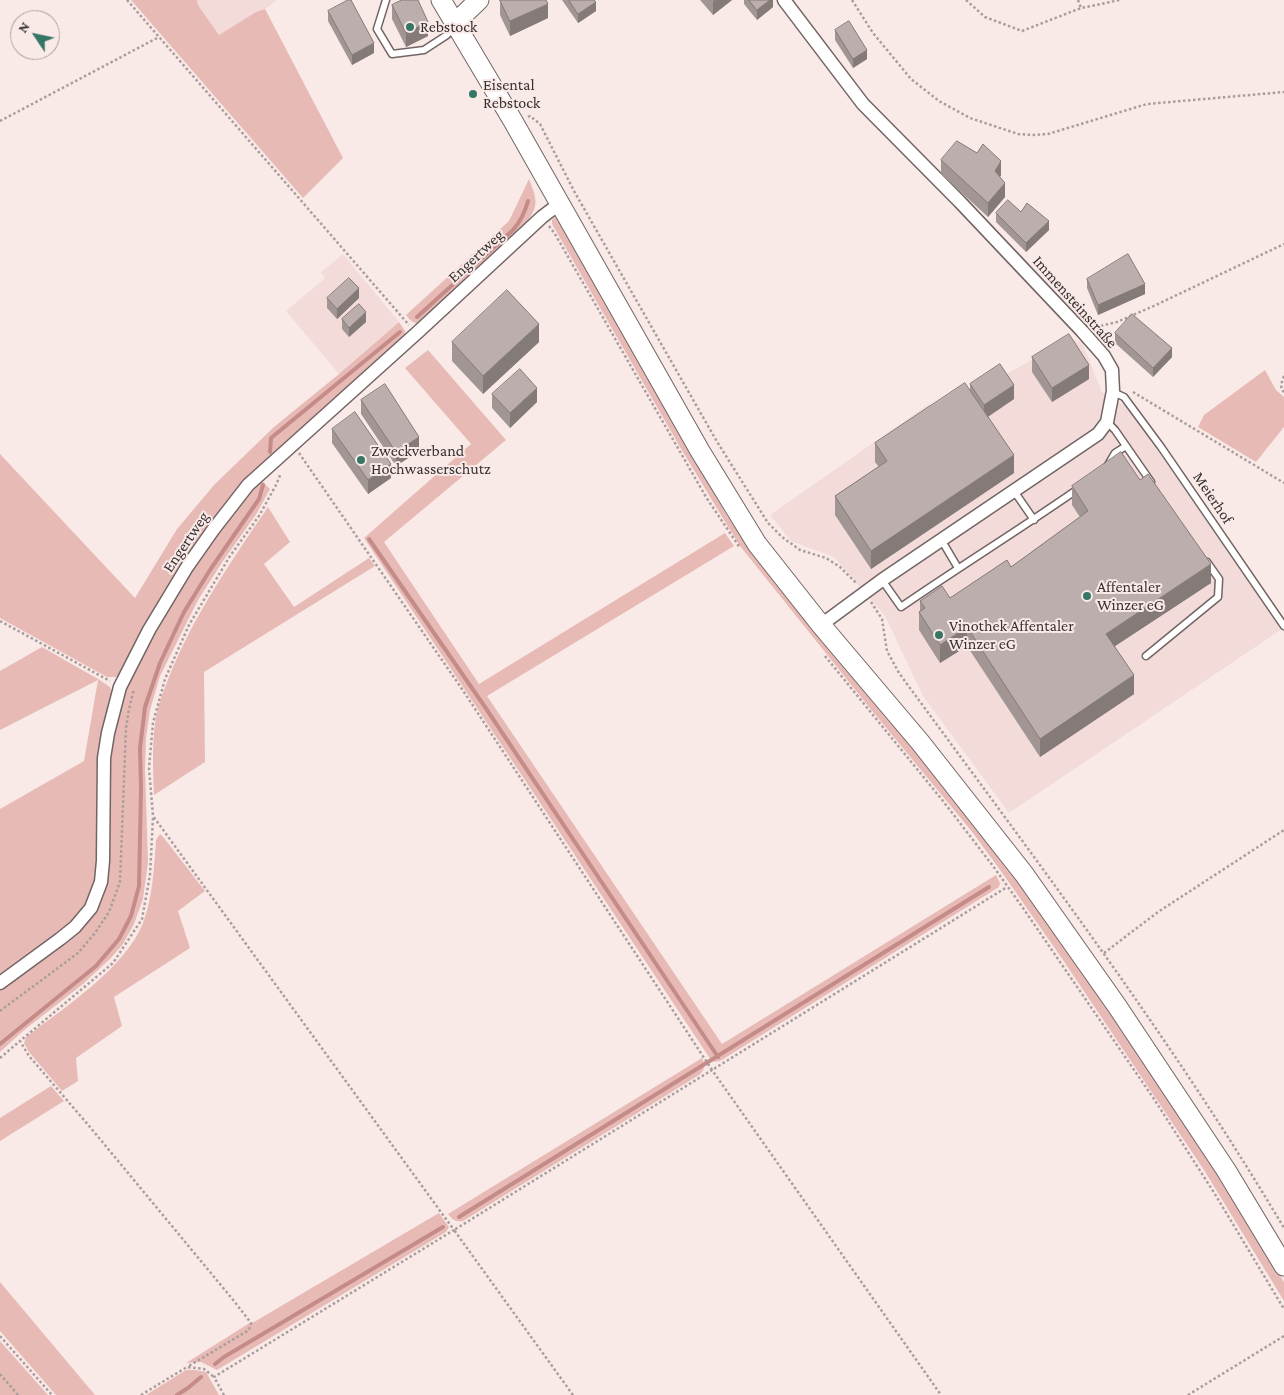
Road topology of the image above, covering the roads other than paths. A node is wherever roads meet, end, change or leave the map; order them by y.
1 (386, 0) edge
2 (441, 0) edge
3 (479, 0) edge
4 (784, 0) edge
5 (455, 23) junction
6 (559, 204) junction
7 (1112, 391) junction
8 (1107, 422) junction
9 (1126, 446) junction
10 (1105, 470) edge
11 (1082, 486) edge
12 (1156, 488) edge
13 (1014, 491) junction
14 (1034, 520) junction
15 (942, 541) junction
16 (1203, 557) edge
17 (958, 568) junction
18 (882, 580) junction
19 (820, 625) junction
20 (1284, 626) edge
21 (1146, 656) dead end
22 (0, 983) edge
23 (1284, 1266) edge

1 - 5 lane
2 - 5 main road
3 - 5 main road
4 - 7 street, Immensteinstraße
5 - 6 main road
6 - 19 main road
6 - 22 street, Engertweg
7 - 8 street, Immensteinstraße
7 - 20 lane, Meierhof
8 - 9 lane
8 - 13 street
9 - 10 lane
9 - 12 lane
11 - 14 lane
13 - 14 lane
13 - 15 street
14 - 17 lane
15 - 17 lane
15 - 18 street
16 - 21 lane
17 - 18 lane
18 - 19 street
19 - 23 main road

